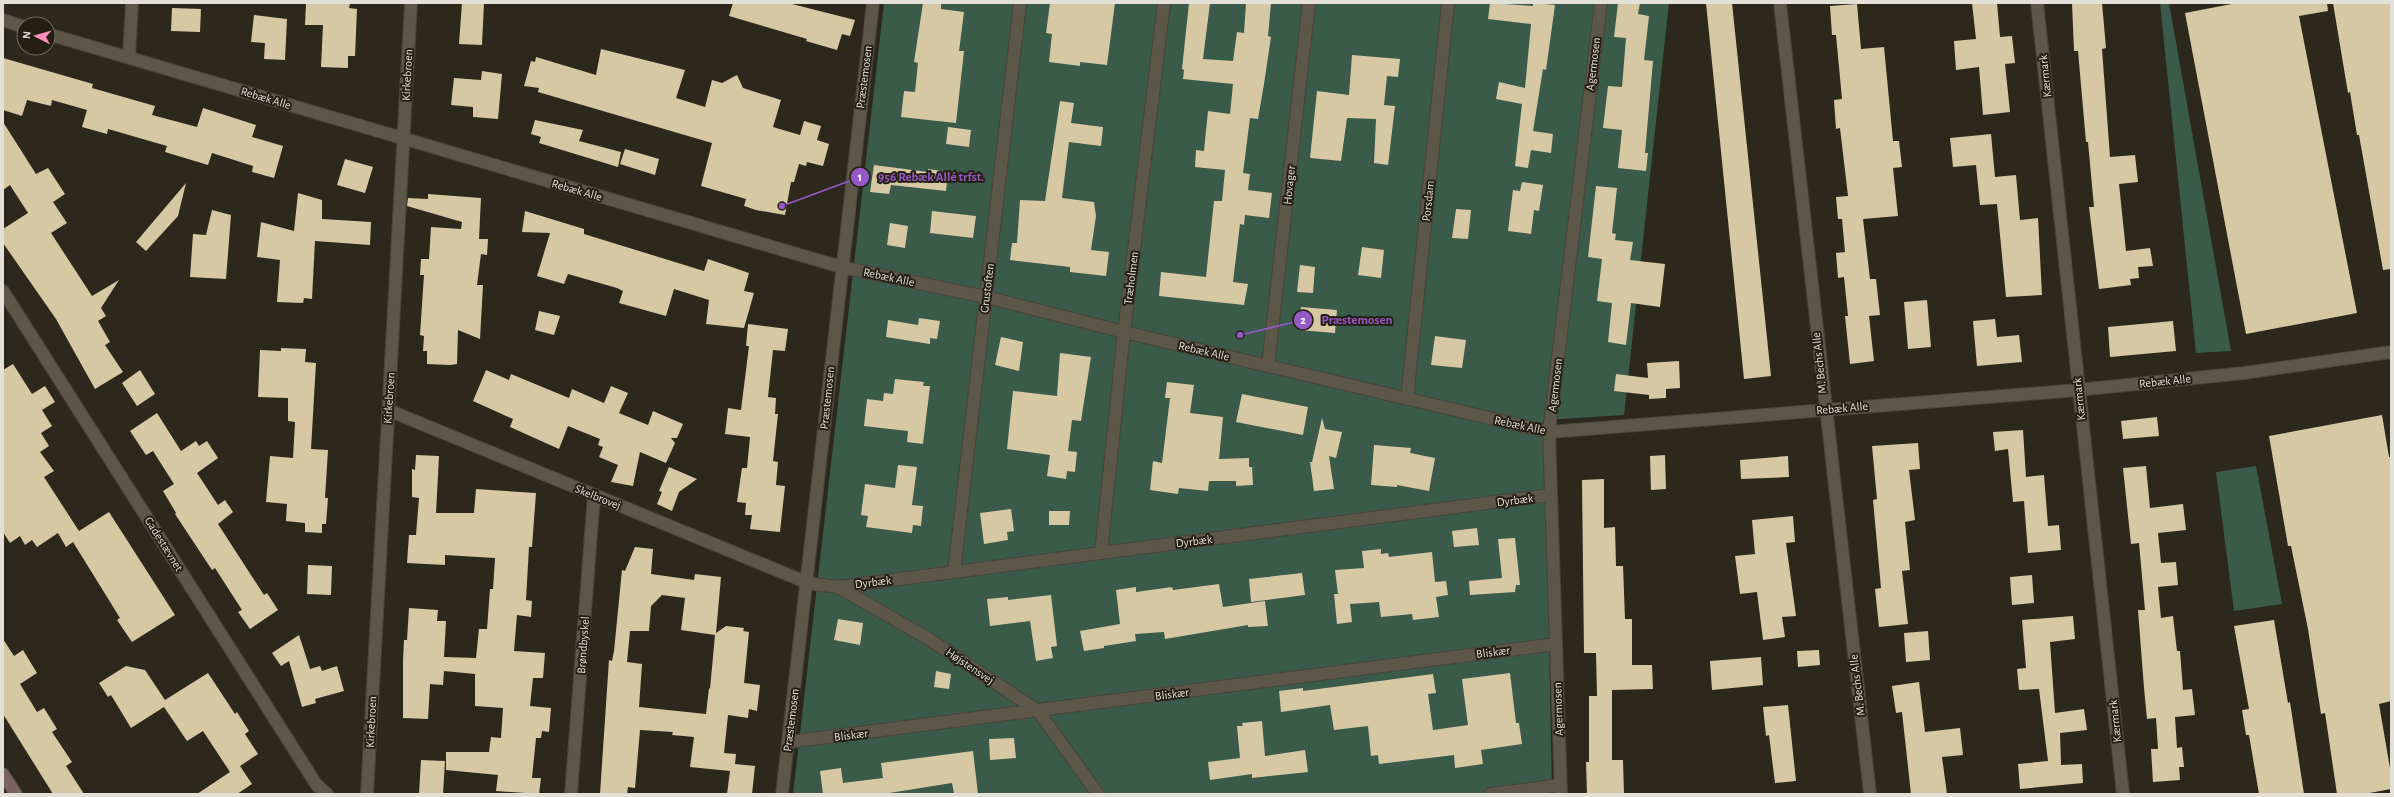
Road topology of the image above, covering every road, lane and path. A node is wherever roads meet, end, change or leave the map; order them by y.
1 (132, 3) edge
2 (411, 3) edge
3 (873, 3) edge
4 (1020, 3) edge
5 (1164, 3) edge
6 (1310, 3) edge
7 (1448, 3) edge
8 (1601, 3) edge
9 (1780, 3) edge
10 (2037, 3) edge
11 (3, 20) edge
12 (16, 24) edge
13 (56, 36) edge
14 (129, 57) junction
15 (404, 140) junction
16 (841, 266) junction
17 (3, 291) edge
18 (986, 296) junction
19 (1124, 332) junction
20 (2391, 352) edge
21 (1268, 366) junction
22 (2078, 390) junction
23 (1407, 399) junction
24 (1824, 409) junction
25 (388, 410) junction
26 (1549, 432) junction
27 (594, 495) junction
28 (1549, 495) junction
29 (1101, 553) junction
30 (954, 572) junction
31 (808, 583) junction
32 (838, 587) junction
33 (1556, 644) junction
34 (1038, 711) junction
35 (788, 742) junction
36 (3, 774) edge
37 (1561, 789) edge
38 (16, 794) edge
39 (327, 794) edge
40 (367, 794) edge
41 (571, 794) edge
42 (782, 794) edge
43 (1098, 794) edge
44 (1491, 794) edge
45 (1870, 794) edge
46 (2123, 794) edge

1 - 14 street
2 - 15 street, Kirkebroen
3 - 16 street, Præstemosen
4 - 18 street, Grustoften
5 - 19 street, Træholmen
6 - 21 street, Hovager
7 - 23 street, Porsdam
8 - 26 street, Agermosen
9 - 24 street, M. Bechs Alle
10 - 22 street, Kærmark
11 - 12 street
13 - 14 street, Rebæk Alle
14 - 15 street, Rebæk Alle
15 - 16 street, Rebæk Alle
15 - 25 street, Kirkebroen
16 - 18 street, Rebæk Alle
16 - 31 street, Præstemosen
17 - 39 street, Gadestævnet
18 - 19 street, Rebæk Alle
18 - 30 street, Grustoften
19 - 21 street, Rebæk Alle
19 - 29 street, Træholmen
20 - 22 street, Rebæk Alle
21 - 23 street, Rebæk Alle
22 - 24 street, Rebæk Alle
22 - 46 street, Kærmark
23 - 26 street, Rebæk Alle
24 - 26 street, Rebæk Alle
24 - 45 street, M. Bechs Alle
25 - 27 street, Skelbrovej
25 - 40 street, Kirkebroen
26 - 28 street, Agermosen
27 - 31 street, Skelbrovej
27 - 41 street, Brøndbyskel
28 - 29 street, Dyrbæk
28 - 33 street, Agermosen
29 - 30 street, Dyrbæk
30 - 32 street, Dyrbæk
31 - 32 street, Højstensvej
31 - 35 street, Præstemosen
32 - 34 street, Højstensvej
33 - 34 street, Bliskær
33 - 37 street, Agermosen
34 - 35 street, Bliskær
34 - 43 street, Højstensvej
35 - 42 street, Præstemosen
36 - 38 street
37 - 44 street

